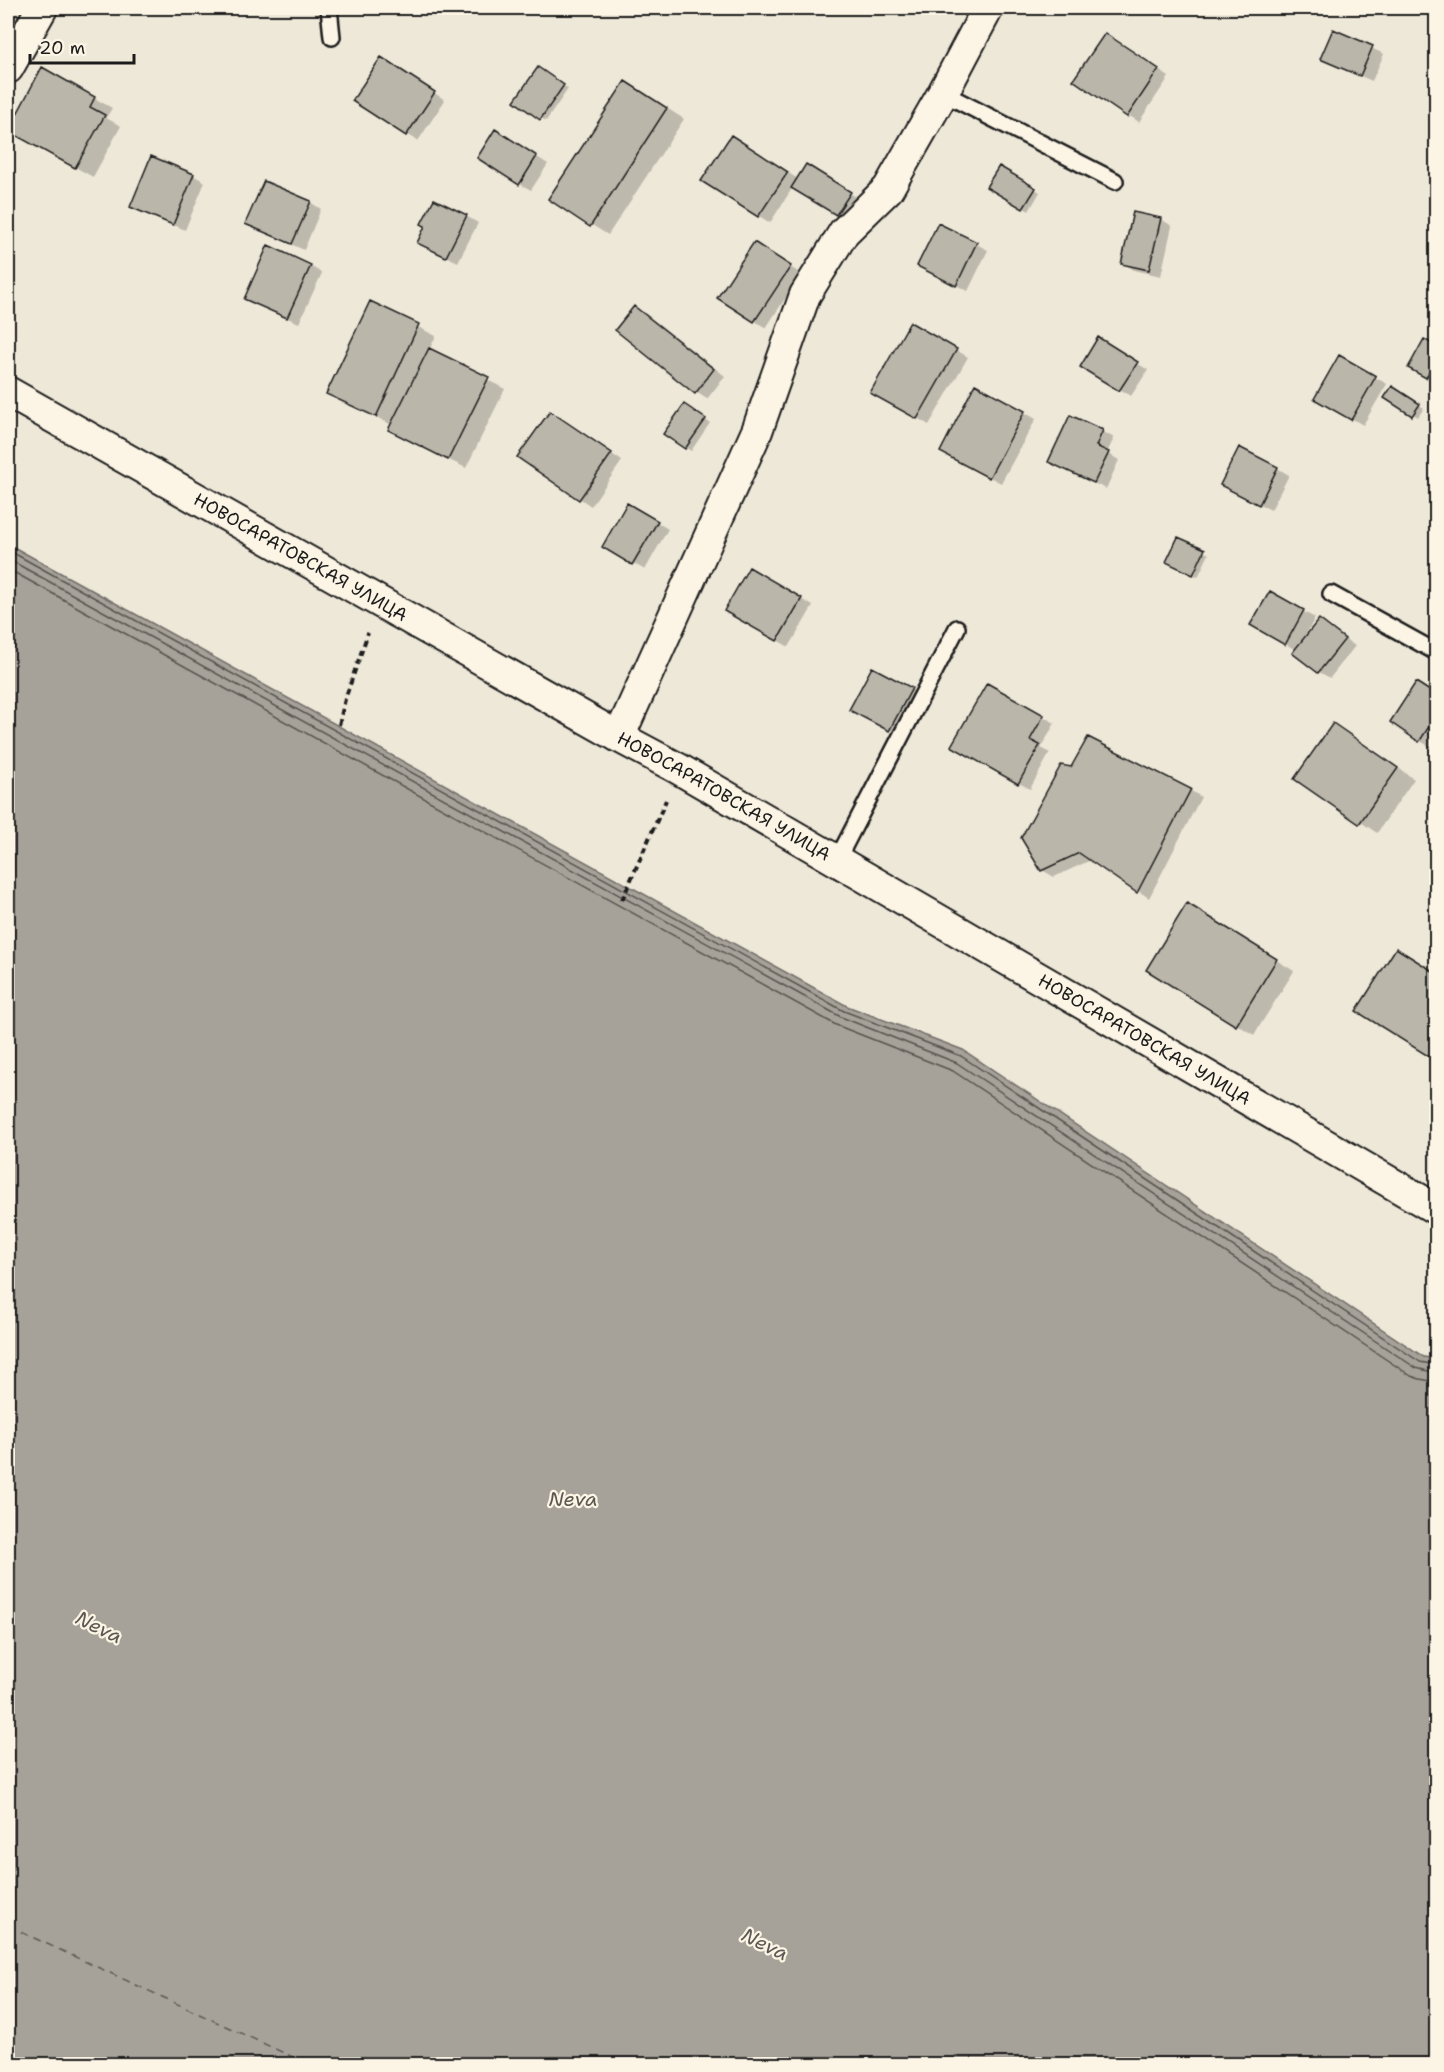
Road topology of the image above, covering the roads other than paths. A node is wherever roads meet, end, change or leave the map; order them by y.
1 (42, 8) edge
2 (328, 8) edge
3 (988, 8) edge
4 (332, 37) dead end
5 (8, 68) edge
6 (943, 93) junction
7 (1115, 181) dead end
8 (8, 392) edge
9 (1331, 594) dead end
10 (957, 628) dead end
11 (1437, 652) edge
12 (619, 737) junction
13 (837, 860) junction
14 (1437, 1209) edge

1 - 5 street
2 - 4 lane
3 - 6 street
6 - 7 lane
6 - 12 street
8 - 12 street, НОВОСАРАТОВСКАЯ УЛИЦА
9 - 11 lane
10 - 13 lane
12 - 13 street, НОВОСАРАТОВСКАЯ УЛИЦА
13 - 14 street, НОВОСАРАТОВСКАЯ УЛИЦА

